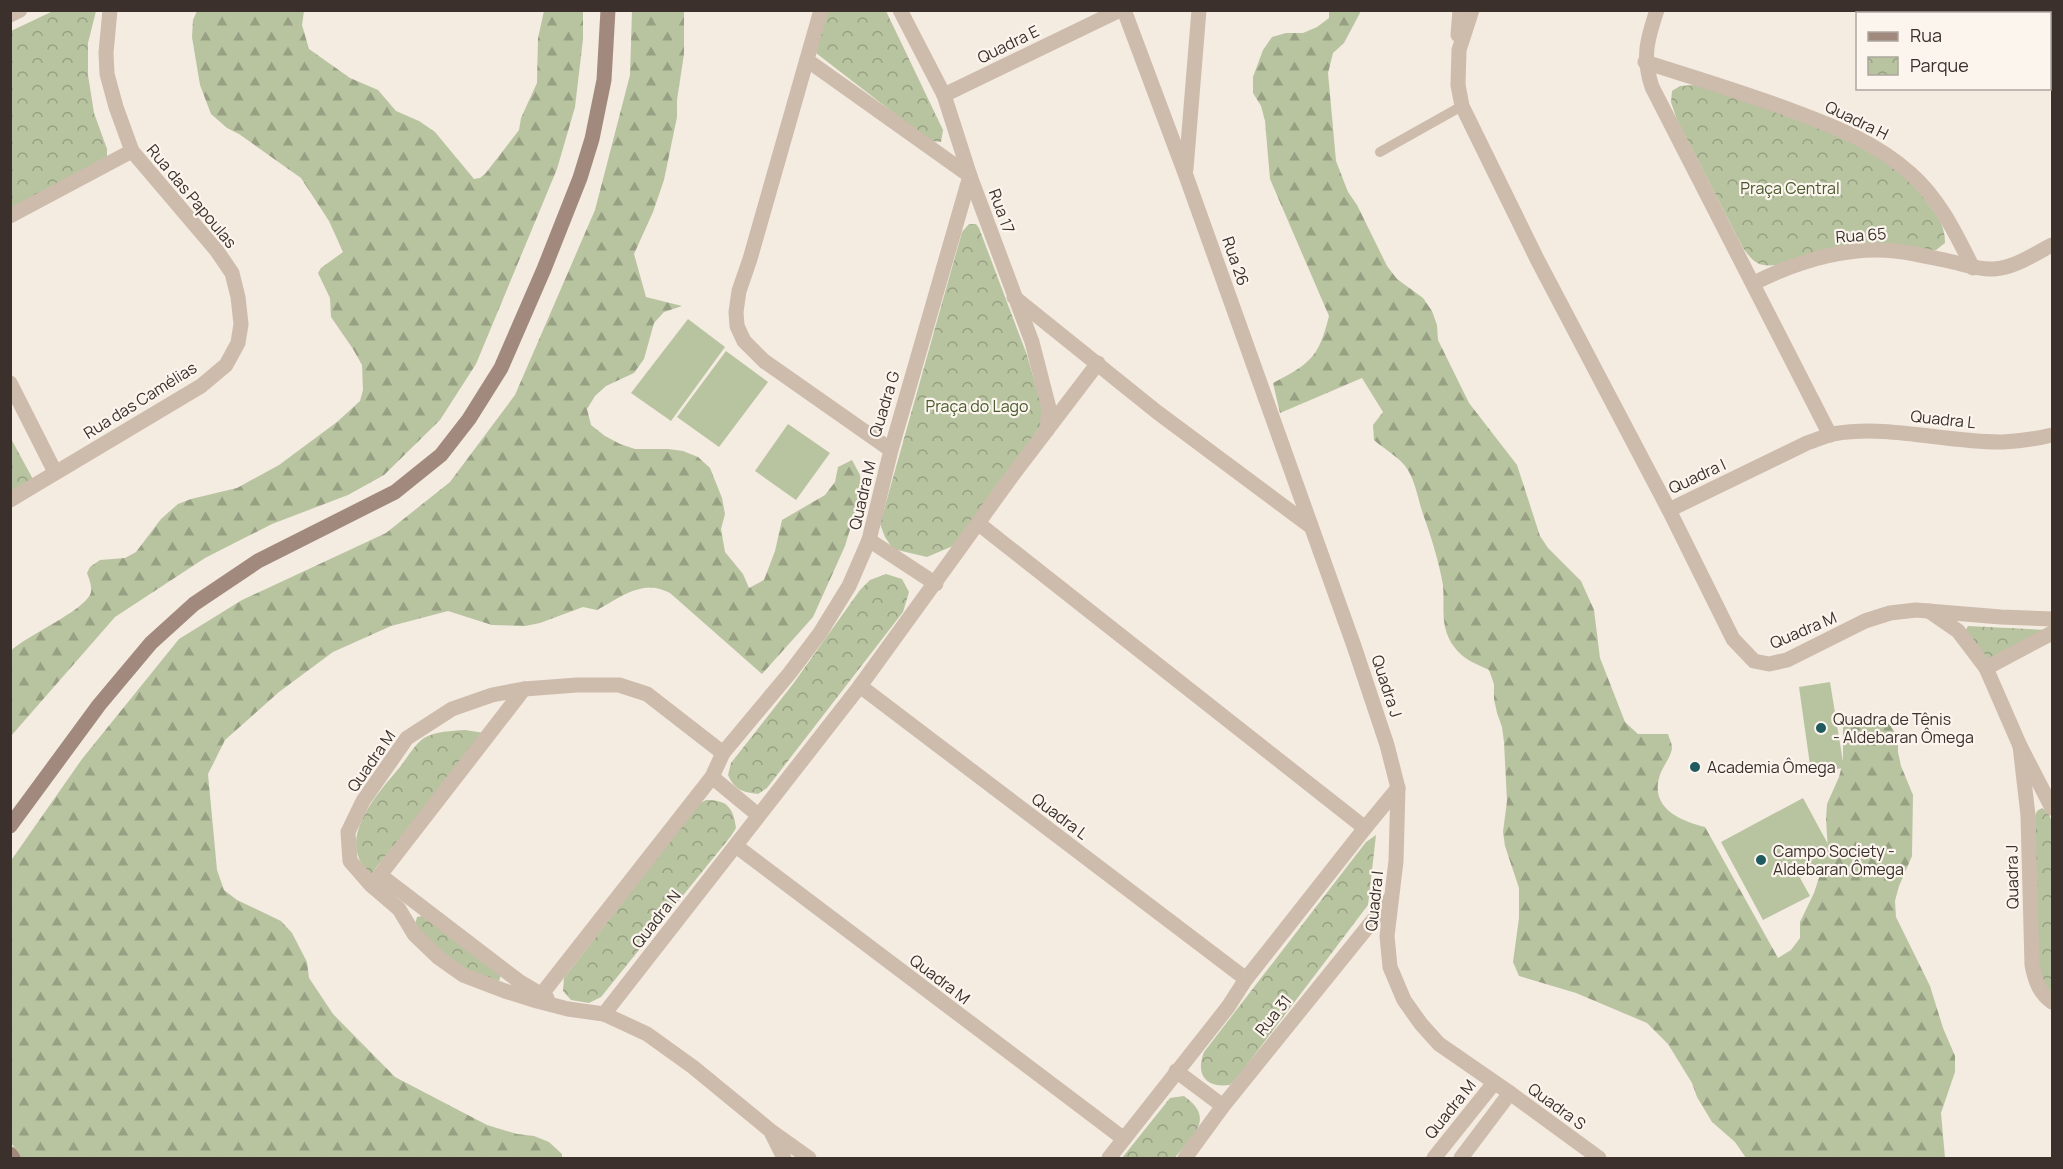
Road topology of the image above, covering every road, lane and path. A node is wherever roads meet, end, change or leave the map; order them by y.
1 (20, 10) edge
2 (110, 10) edge
3 (608, 10) edge
4 (821, 10) edge
5 (900, 10) edge
6 (1122, 10) edge
7 (1199, 10) edge
8 (1460, 10) edge
9 (1472, 10) edge
10 (1657, 10) edge
11 (10, 15) edge
12 (1459, 50) junction
13 (807, 60) junction
14 (1646, 62) junction
15 (944, 95) junction
16 (1462, 106) junction
17 (132, 151) junction
18 (1380, 152) dead end
19 (1185, 173) junction
20 (970, 176) junction
21 (10, 216) edge
22 (2052, 245) edge
23 (1973, 267) junction
24 (1754, 283) junction
25 (238, 297) joint
26 (1014, 297) junction
27 (1098, 363) junction
28 (10, 383) edge
29 (1047, 430) junction
30 (1830, 435) junction
31 (2052, 435) edge
32 (891, 450) junction
33 (54, 472) junction
34 (10, 500) edge
35 (1669, 510) junction
36 (979, 524) junction
37 (1310, 526) junction
38 (869, 540) junction
39 (936, 584) junction
40 (1929, 611) junction
41 (2052, 618) edge
42 (2052, 633) edge
43 (1986, 668) junction
44 (860, 686) junction
45 (524, 689) junction
46 (2020, 746) junction
47 (723, 753) junction
48 (712, 777) junction
49 (1398, 788) junction
50 (2052, 808) edge
51 (758, 815) junction
52 (10, 826) edge
53 (1365, 828) junction
54 (736, 846) junction
55 (375, 880) junction
56 (1392, 897) junction
57 (1246, 979) junction
58 (541, 995) junction
59 (2052, 1002) edge
60 (568, 1009) junction
61 (604, 1014) junction
62 (1176, 1071) junction
63 (1494, 1083) junction
64 (1510, 1093) junction
65 (1223, 1106) junction
66 (771, 1131) junction
67 (1124, 1139) junction
68 (10, 1155) edge
69 (13, 1158) edge
70 (784, 1158) edge
71 (809, 1158) edge
72 (1109, 1158) edge
73 (1185, 1158) edge
74 (1434, 1158) edge
75 (1461, 1158) edge
76 (1599, 1158) edge

1 - 11 street
2 - 17 street, Rua das Papoulas
3 - 52 street
4 - 13 street
5 - 15 street, Rua 17
6 - 15 street, Quadra E
6 - 19 street, Rua 26
7 - 19 street
8 - 12 street
9 - 12 street, Quadra I
10 - 14 street
12 - 16 street, Quadra I
13 - 20 street
13 - 32 street, Quadra G
14 - 23 street, Quadra H
14 - 24 street
15 - 20 street, Rua 17
16 - 18 lane
16 - 35 street, Quadra I
17 - 21 street
17 - 25 street, Rua das Papoulas
19 - 37 street, Rua 26
20 - 26 street, Rua 17
20 - 32 street, Quadra G
22 - 23 street
23 - 24 street, Rua 65
24 - 30 street
25 - 33 street, Rua das Camélias
26 - 27 street
26 - 29 street, Rua 17
27 - 29 street
27 - 37 street
28 - 33 street
29 - 36 street
30 - 31 street, Quadra L
30 - 35 street, Quadra I
32 - 38 street, Quadra M
33 - 34 street, Rua das Camélias
35 - 40 street, Quadra M
36 - 39 street
36 - 53 street
37 - 49 street, Quadra J
38 - 39 street
38 - 47 street, Quadra M
39 - 44 street
40 - 41 street, Quadra M
40 - 43 street
42 - 43 street
43 - 46 street
44 - 51 street
44 - 57 street, Quadra L
45 - 47 street, Quadra M
45 - 55 street
45 - 55 street, Quadra M
46 - 50 street
46 - 59 street, Quadra J
47 - 48 street, Quadra M
48 - 51 street
48 - 58 street, Quadra M
49 - 53 street
49 - 56 street, Quadra I
51 - 54 street
53 - 57 street
54 - 61 street, Quadra N
54 - 67 street, Quadra M
55 - 58 street, Quadra M
55 - 60 street, Quadra M
56 - 63 street, Quadra I
56 - 65 street, Rua 31
57 - 62 street
58 - 60 street, Quadra M
60 - 61 street, Quadra M
61 - 66 street, Quadra M
62 - 65 street
62 - 67 street
63 - 64 street, Quadra S
63 - 74 street, Quadra M
64 - 75 street
64 - 76 street, Quadra S
65 - 73 street, Rua 31
66 - 70 street, Quadra M
66 - 71 street
67 - 72 street
68 - 69 street

